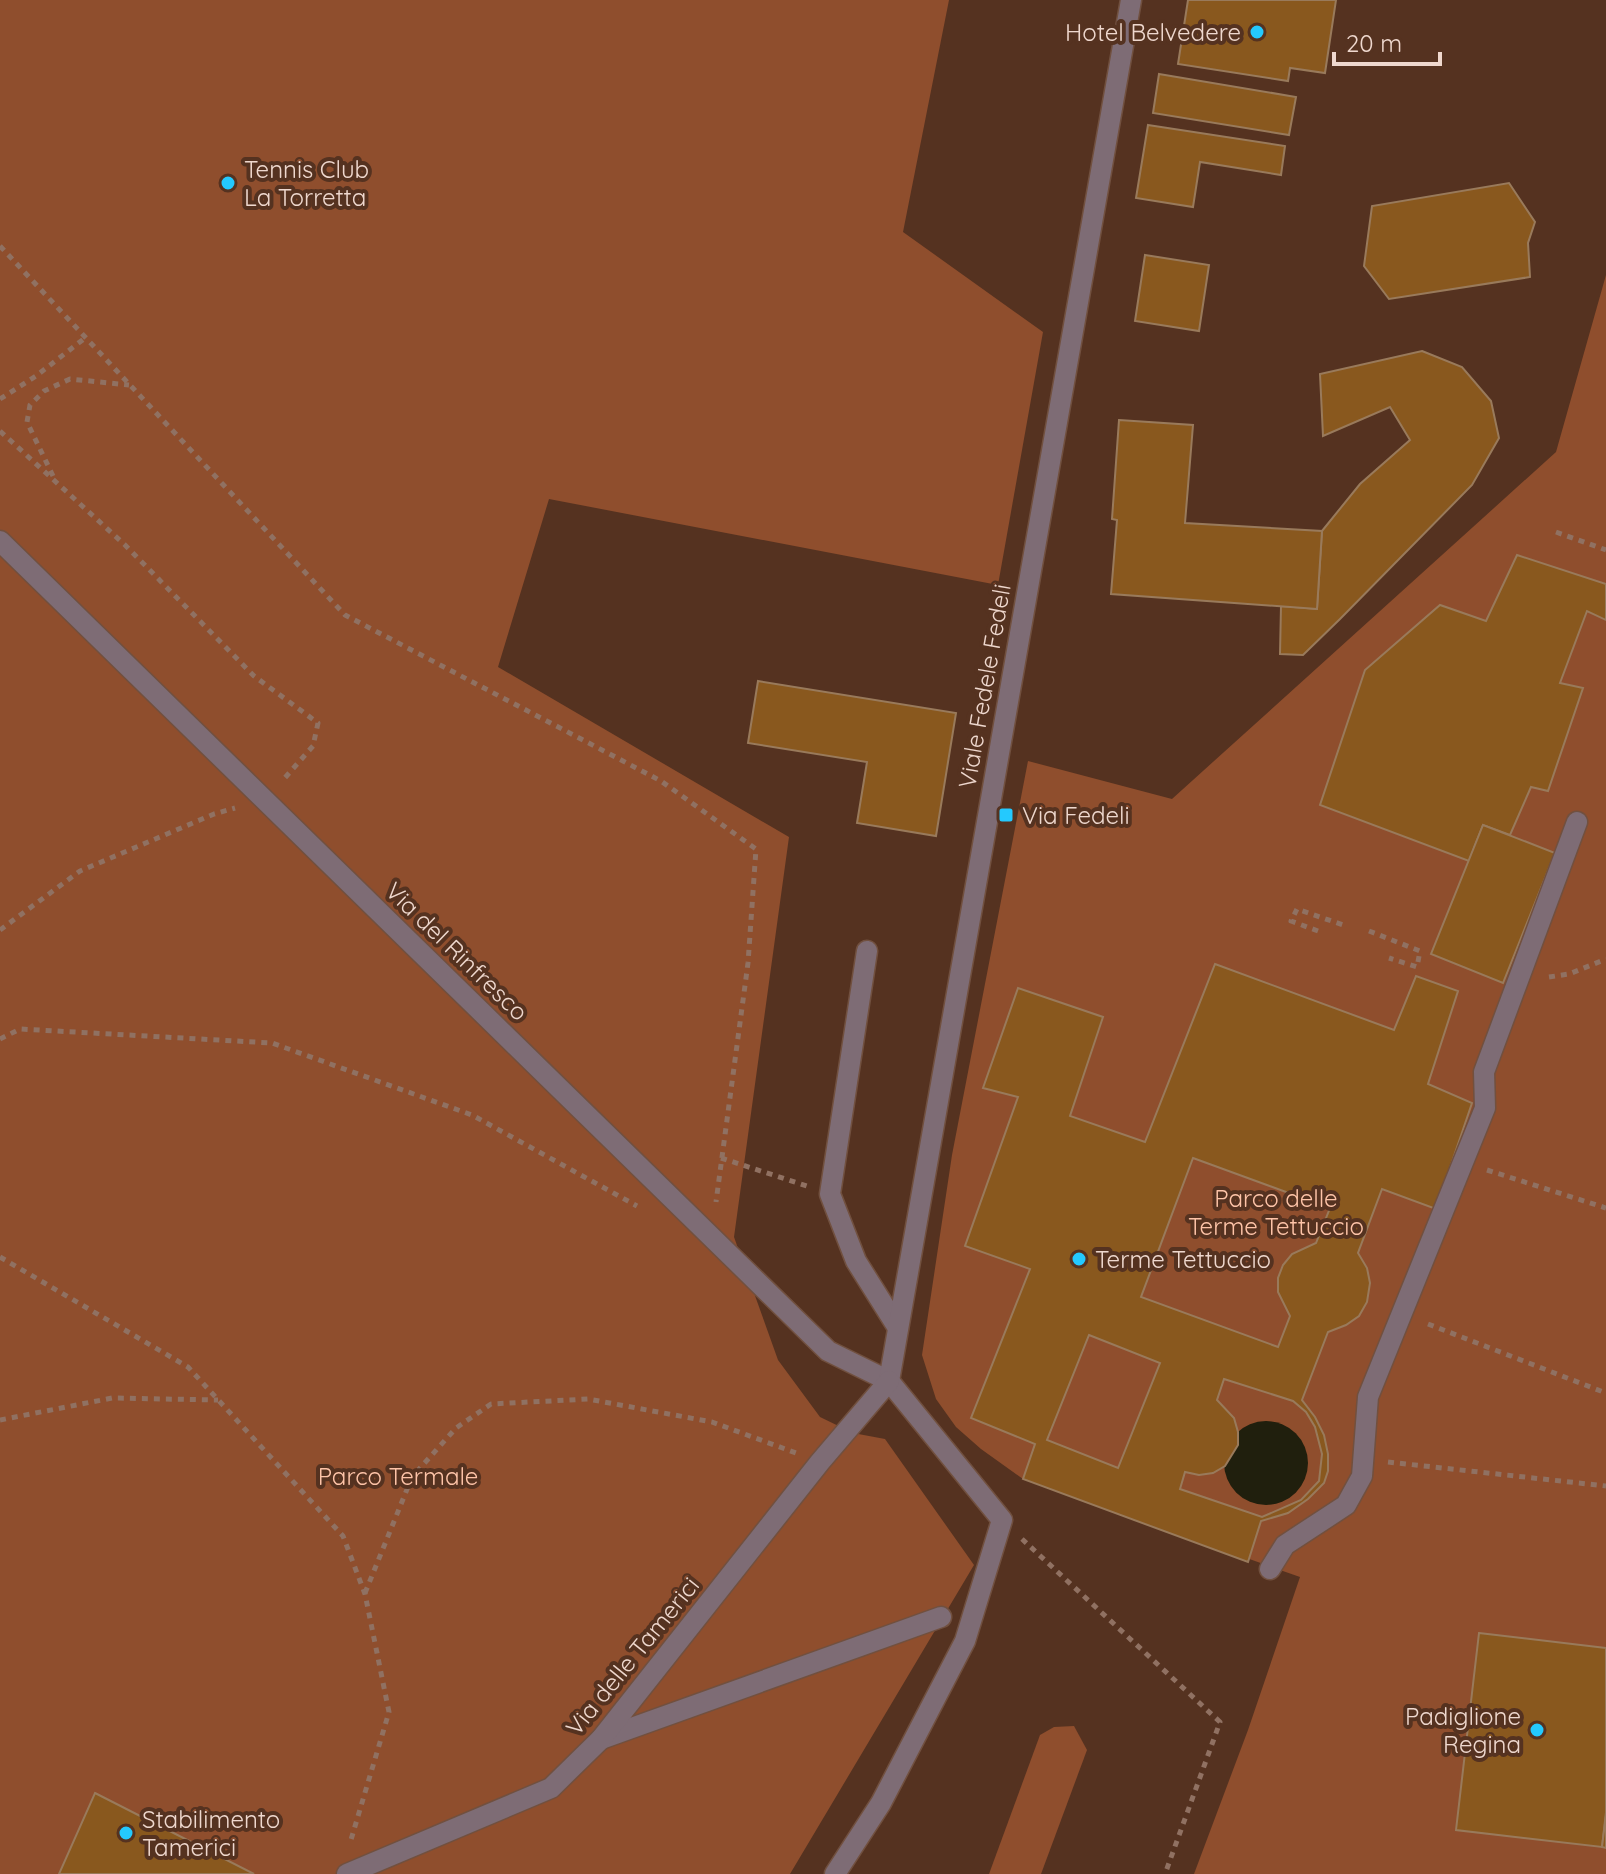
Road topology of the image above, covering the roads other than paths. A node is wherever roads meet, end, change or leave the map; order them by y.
1 (1131, 0) edge
2 (0, 541) edge
3 (1577, 822) dead end
4 (867, 951) dead end
5 (898, 1328) junction
6 (889, 1381) junction
7 (1270, 1569) dead end
8 (941, 1617) dead end
9 (601, 1739) junction
10 (347, 1874) edge
11 (835, 1874) edge

1 - 5 street, Viale Fedele Fedeli
2 - 6 street, Via del Rinfresco
3 - 7 street
4 - 5 street
5 - 6 street, Viale Fedele Fedeli
6 - 9 street, Via delle Tamerici
6 - 11 street
8 - 9 street
9 - 10 street, Via delle Tamerici

